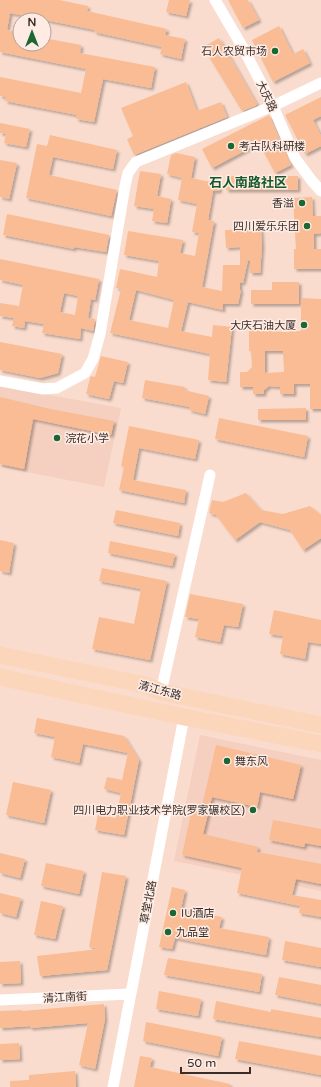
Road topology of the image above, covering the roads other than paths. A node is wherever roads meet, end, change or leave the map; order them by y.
1 (215, 0) edge
2 (321, 83) edge
3 (273, 106) junction
4 (321, 191) edge
5 (0, 381) edge
6 (210, 475) dead end
7 (0, 655) edge
8 (0, 677) edge
9 (161, 692) junction
10 (184, 717) junction
11 (321, 725) edge
12 (321, 744) edge
13 (130, 994) junction
14 (0, 1000) edge
15 (113, 1087) edge

1 - 3 street, 大庆路
2 - 3 street
3 - 4 street, 大庆路
3 - 5 street
6 - 9 street
7 - 9 main road, 清江东路
8 - 10 main road, 清江东路
9 - 11 main road, 清江东路
10 - 12 main road, 清江东路
10 - 13 street, 草堂北路
13 - 14 street, 清江南街
13 - 15 street, 草堂北路

